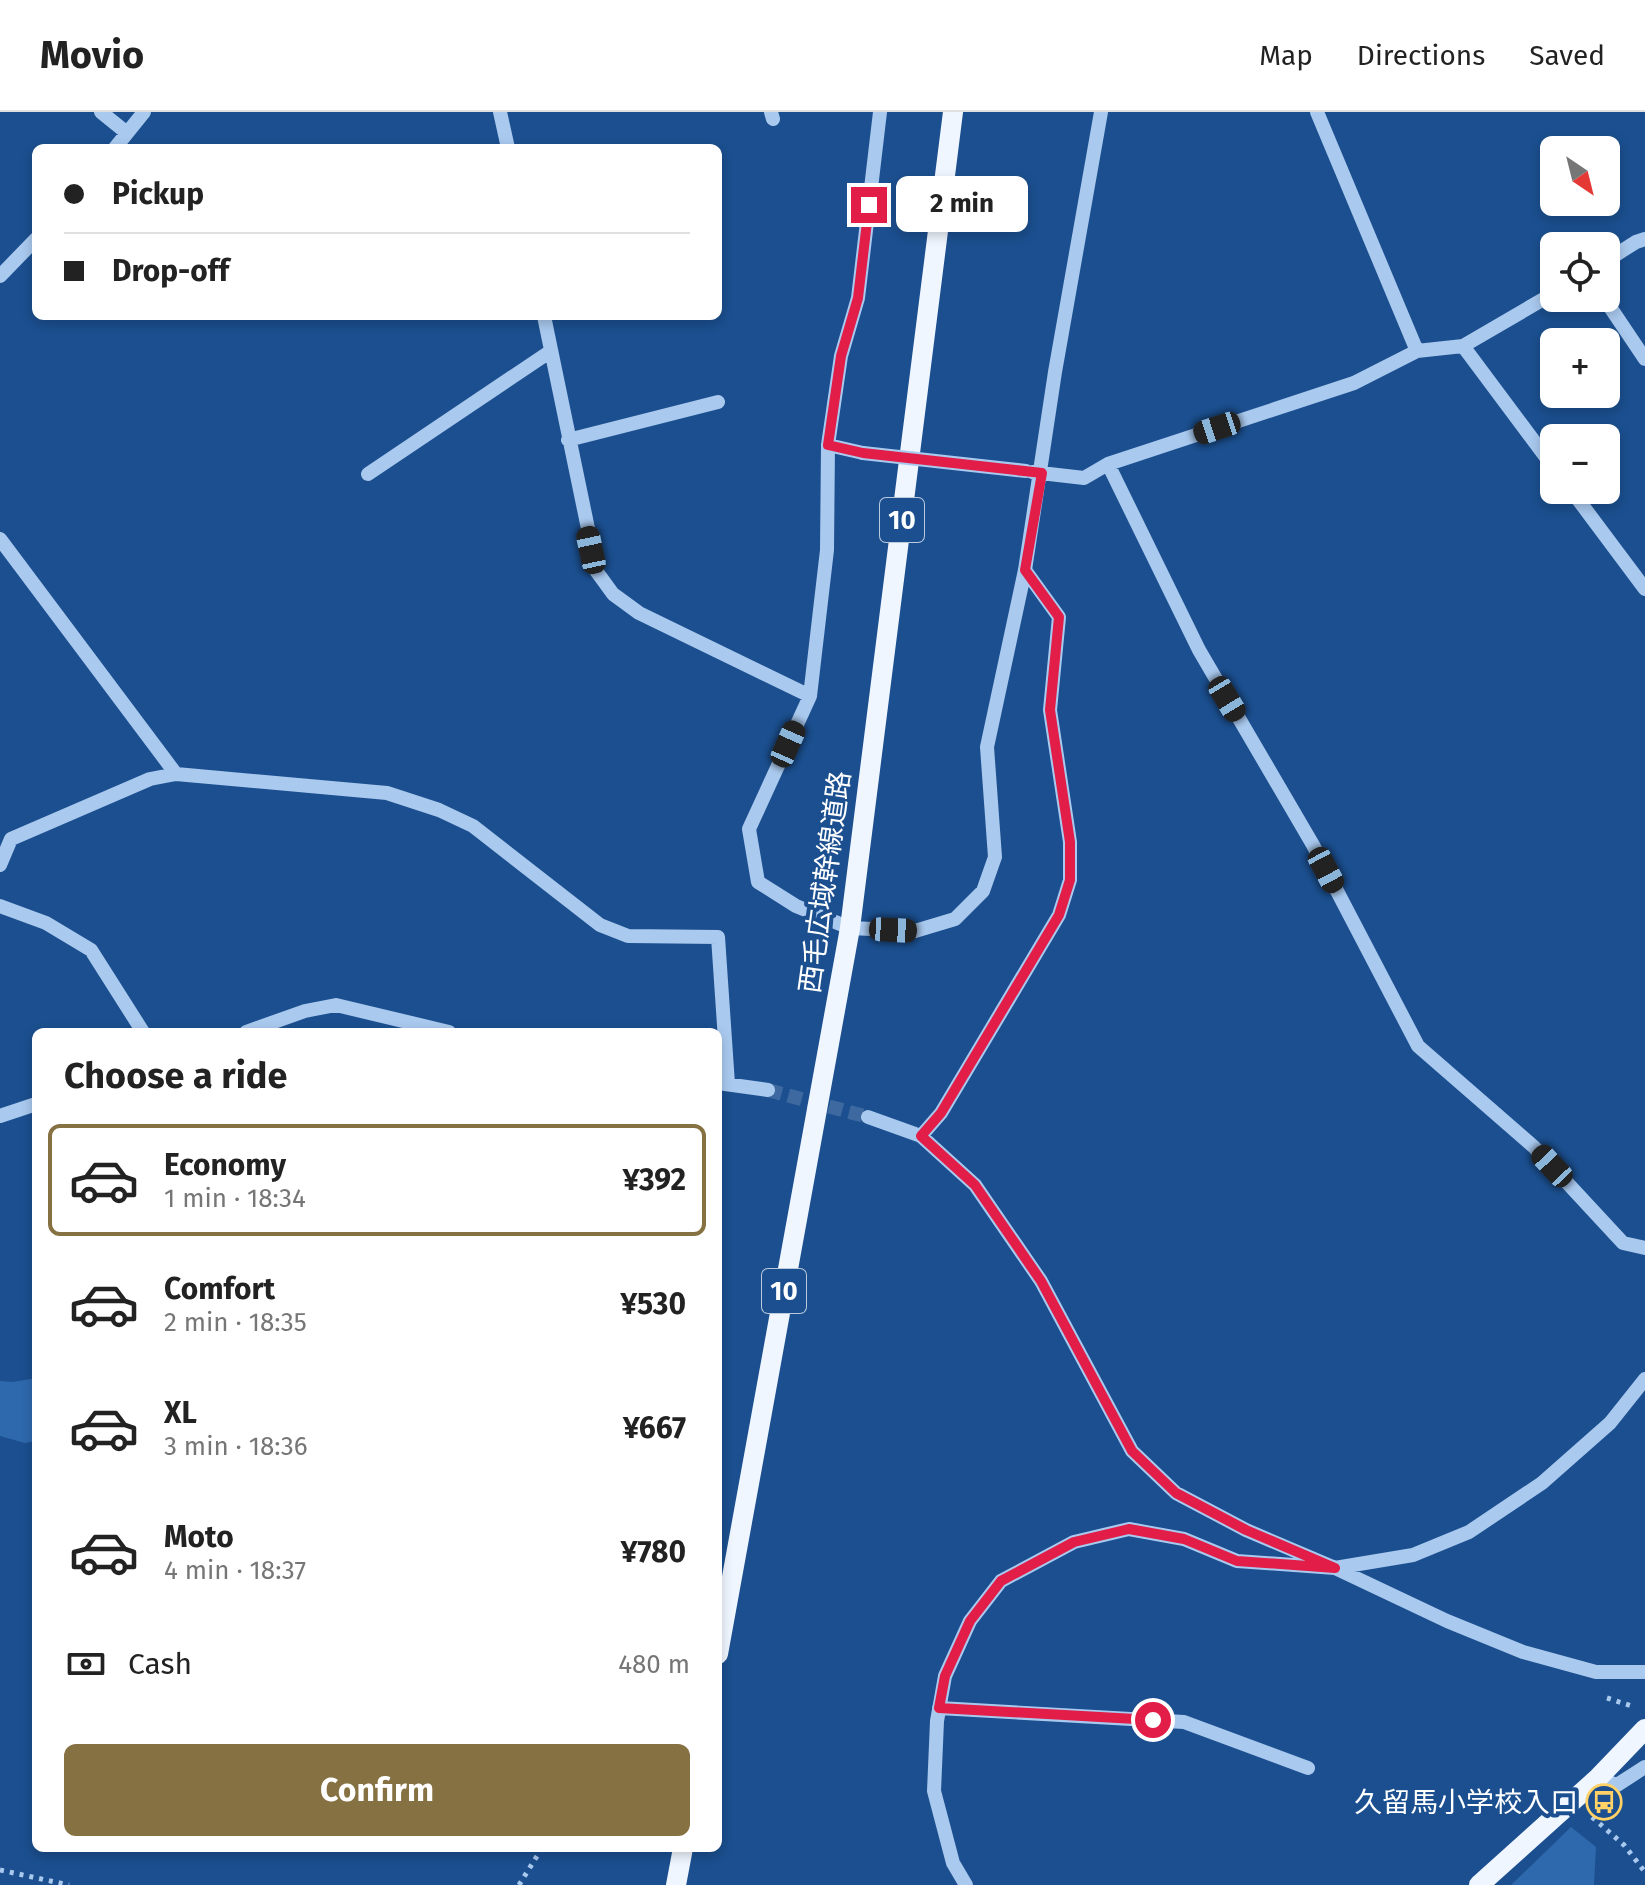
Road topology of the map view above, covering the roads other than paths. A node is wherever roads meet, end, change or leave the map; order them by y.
1 (101, 112) edge
2 (144, 112) edge
3 (500, 112) edge
4 (880, 112) edge
5 (953, 112) edge
6 (1101, 112) edge
7 (1317, 112) edge
8 (127, 133) junction
9 (118, 144) edge
10 (507, 144) edge
11 (1645, 239) edge
12 (32, 243) edge
13 (1620, 252) edge
14 (0, 276) edge
15 (1540, 301) edge
16 (1613, 312) edge
17 (545, 320) edge
18 (1463, 346) junction
19 (551, 351) junction
20 (1417, 351) junction
21 (1645, 359) edge
22 (718, 402) dead end
23 (568, 440) junction
24 (828, 445) junction
25 (1540, 449) edge
26 (1108, 464) junction
27 (1042, 473) junction
28 (368, 474) dead end
29 (1581, 504) edge
30 (0, 539) edge
31 (1025, 570) junction
32 (1645, 589) edge
33 (810, 696) junction
34 (176, 774) junction
35 (0, 865) edge
36 (0, 906) edge
37 (850, 928) junction
38 (140, 1028) edge
39 (257, 1028) edge
40 (432, 1028) edge
41 (721, 1028) edge
42 (722, 1055) edge
43 (723, 1084) edge
44 (768, 1090) tunnel mouth
45 (32, 1105) edge
46 (0, 1116) edge
47 (868, 1117) tunnel mouth
48 (921, 1136) junction
49 (1645, 1248) edge
50 (1645, 1379) edge
51 (1335, 1568) junction
52 (722, 1632) edge
53 (1645, 1672) edge
54 (939, 1708) junction
55 (1645, 1729) edge
56 (1645, 1767) edge
57 (1308, 1768) dead end
58 (1598, 1778) junction
59 (682, 1852) edge
60 (676, 1885) edge
61 (966, 1885) edge
62 (1479, 1885) edge

1 - 8 street
2 - 8 street
3 - 10 street
4 - 24 street
5 - 37 main road, 西毛広域幹線道路 / 10
6 - 27 street
7 - 20 street
8 - 9 street
11 - 13 street
12 - 14 street
15 - 18 street
16 - 21 street
17 - 19 street
18 - 20 street
18 - 25 street
19 - 23 street
19 - 28 street
20 - 26 street
22 - 23 street
23 - 33 street
24 - 27 street, bridge
24 - 33 street
26 - 27 street
26 - 49 street
27 - 31 street
29 - 32 street
30 - 34 street
31 - 37 street
31 - 48 street
33 - 37 street
34 - 35 street
34 - 41 street
36 - 38 street
37 - 52 main road, 西毛広域幹線道路 / 10
39 - 40 street
42 - 43 street
43 - 44 street
45 - 46 street
47 - 48 street
48 - 51 street
50 - 51 street
51 - 53 street
51 - 54 street
54 - 57 street
54 - 61 street
55 - 58 main road
56 - 58 street
58 - 62 main road
59 - 60 main road

